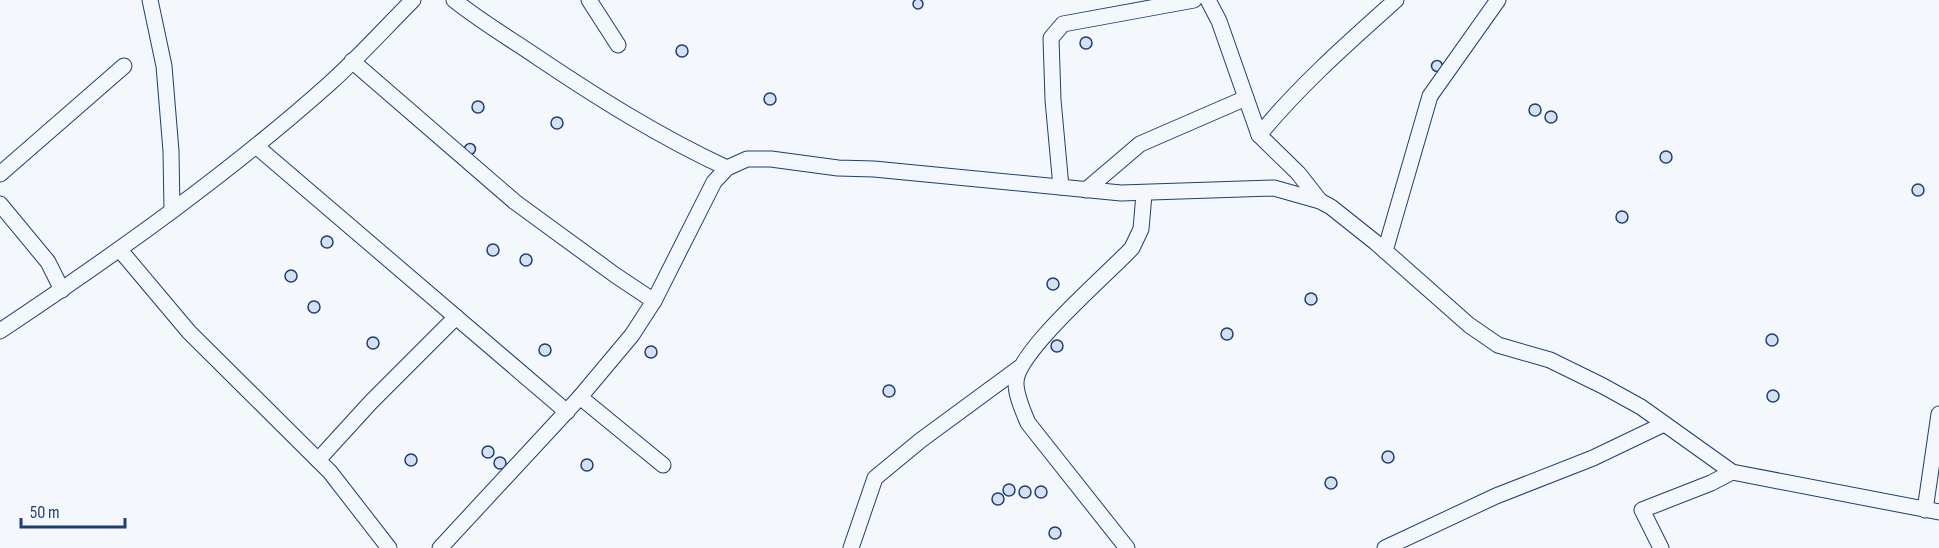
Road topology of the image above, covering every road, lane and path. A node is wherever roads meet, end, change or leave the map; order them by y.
1 (150, 0) edge
2 (413, 0) edge
3 (454, 0) edge
4 (589, 0) edge
5 (1194, 0) edge
6 (1208, 0) edge
7 (1396, 0) edge
8 (1498, 0) edge
9 (618, 45) dead end
10 (352, 61) junction
11 (124, 66) dead end
12 (1246, 98) junction
13 (1259, 135) junction
14 (256, 146) junction
15 (727, 168) junction
16 (0, 174) edge
17 (1061, 187) junction
18 (1086, 190) junction
19 (1144, 194) junction
20 (1320, 201) junction
21 (0, 204) edge
22 (172, 210) junction
23 (120, 250) junction
24 (1385, 251) junction
25 (62, 290) junction
26 (654, 301) junction
27 (456, 317) junction
28 (0, 331) edge
29 (1019, 368) junction
30 (580, 397) junction
31 (567, 412) junction
32 (1939, 414) edge
33 (1664, 424) junction
34 (318, 460) junction
35 (663, 465) dead end
36 (1732, 472) junction
37 (1932, 511) edge
38 (389, 548) edge
39 (440, 548) edge
40 (851, 548) edge
41 (1127, 548) edge
42 (1385, 548) edge
43 (1661, 548) edge

1 - 22 street
2 - 10 street
3 - 15 street
4 - 9 street
5 - 17 street
6 - 12 street
7 - 13 street
8 - 24 street
10 - 14 street
10 - 26 street
11 - 16 street
12 - 13 street
12 - 18 street
13 - 20 street
14 - 22 street
14 - 27 street
15 - 17 street
15 - 26 street
17 - 18 street
18 - 19 street
19 - 20 street
19 - 29 street
20 - 24 street
21 - 25 street
22 - 23 street
23 - 25 street
23 - 34 street
24 - 33 street
25 - 28 street
26 - 30 street
27 - 31 street
27 - 34 street
29 - 40 street
29 - 41 street
30 - 31 street
30 - 35 street
31 - 39 street
32 - 37 street
33 - 36 street
33 - 42 street
34 - 38 street
36 - 37 street
36 - 43 street

